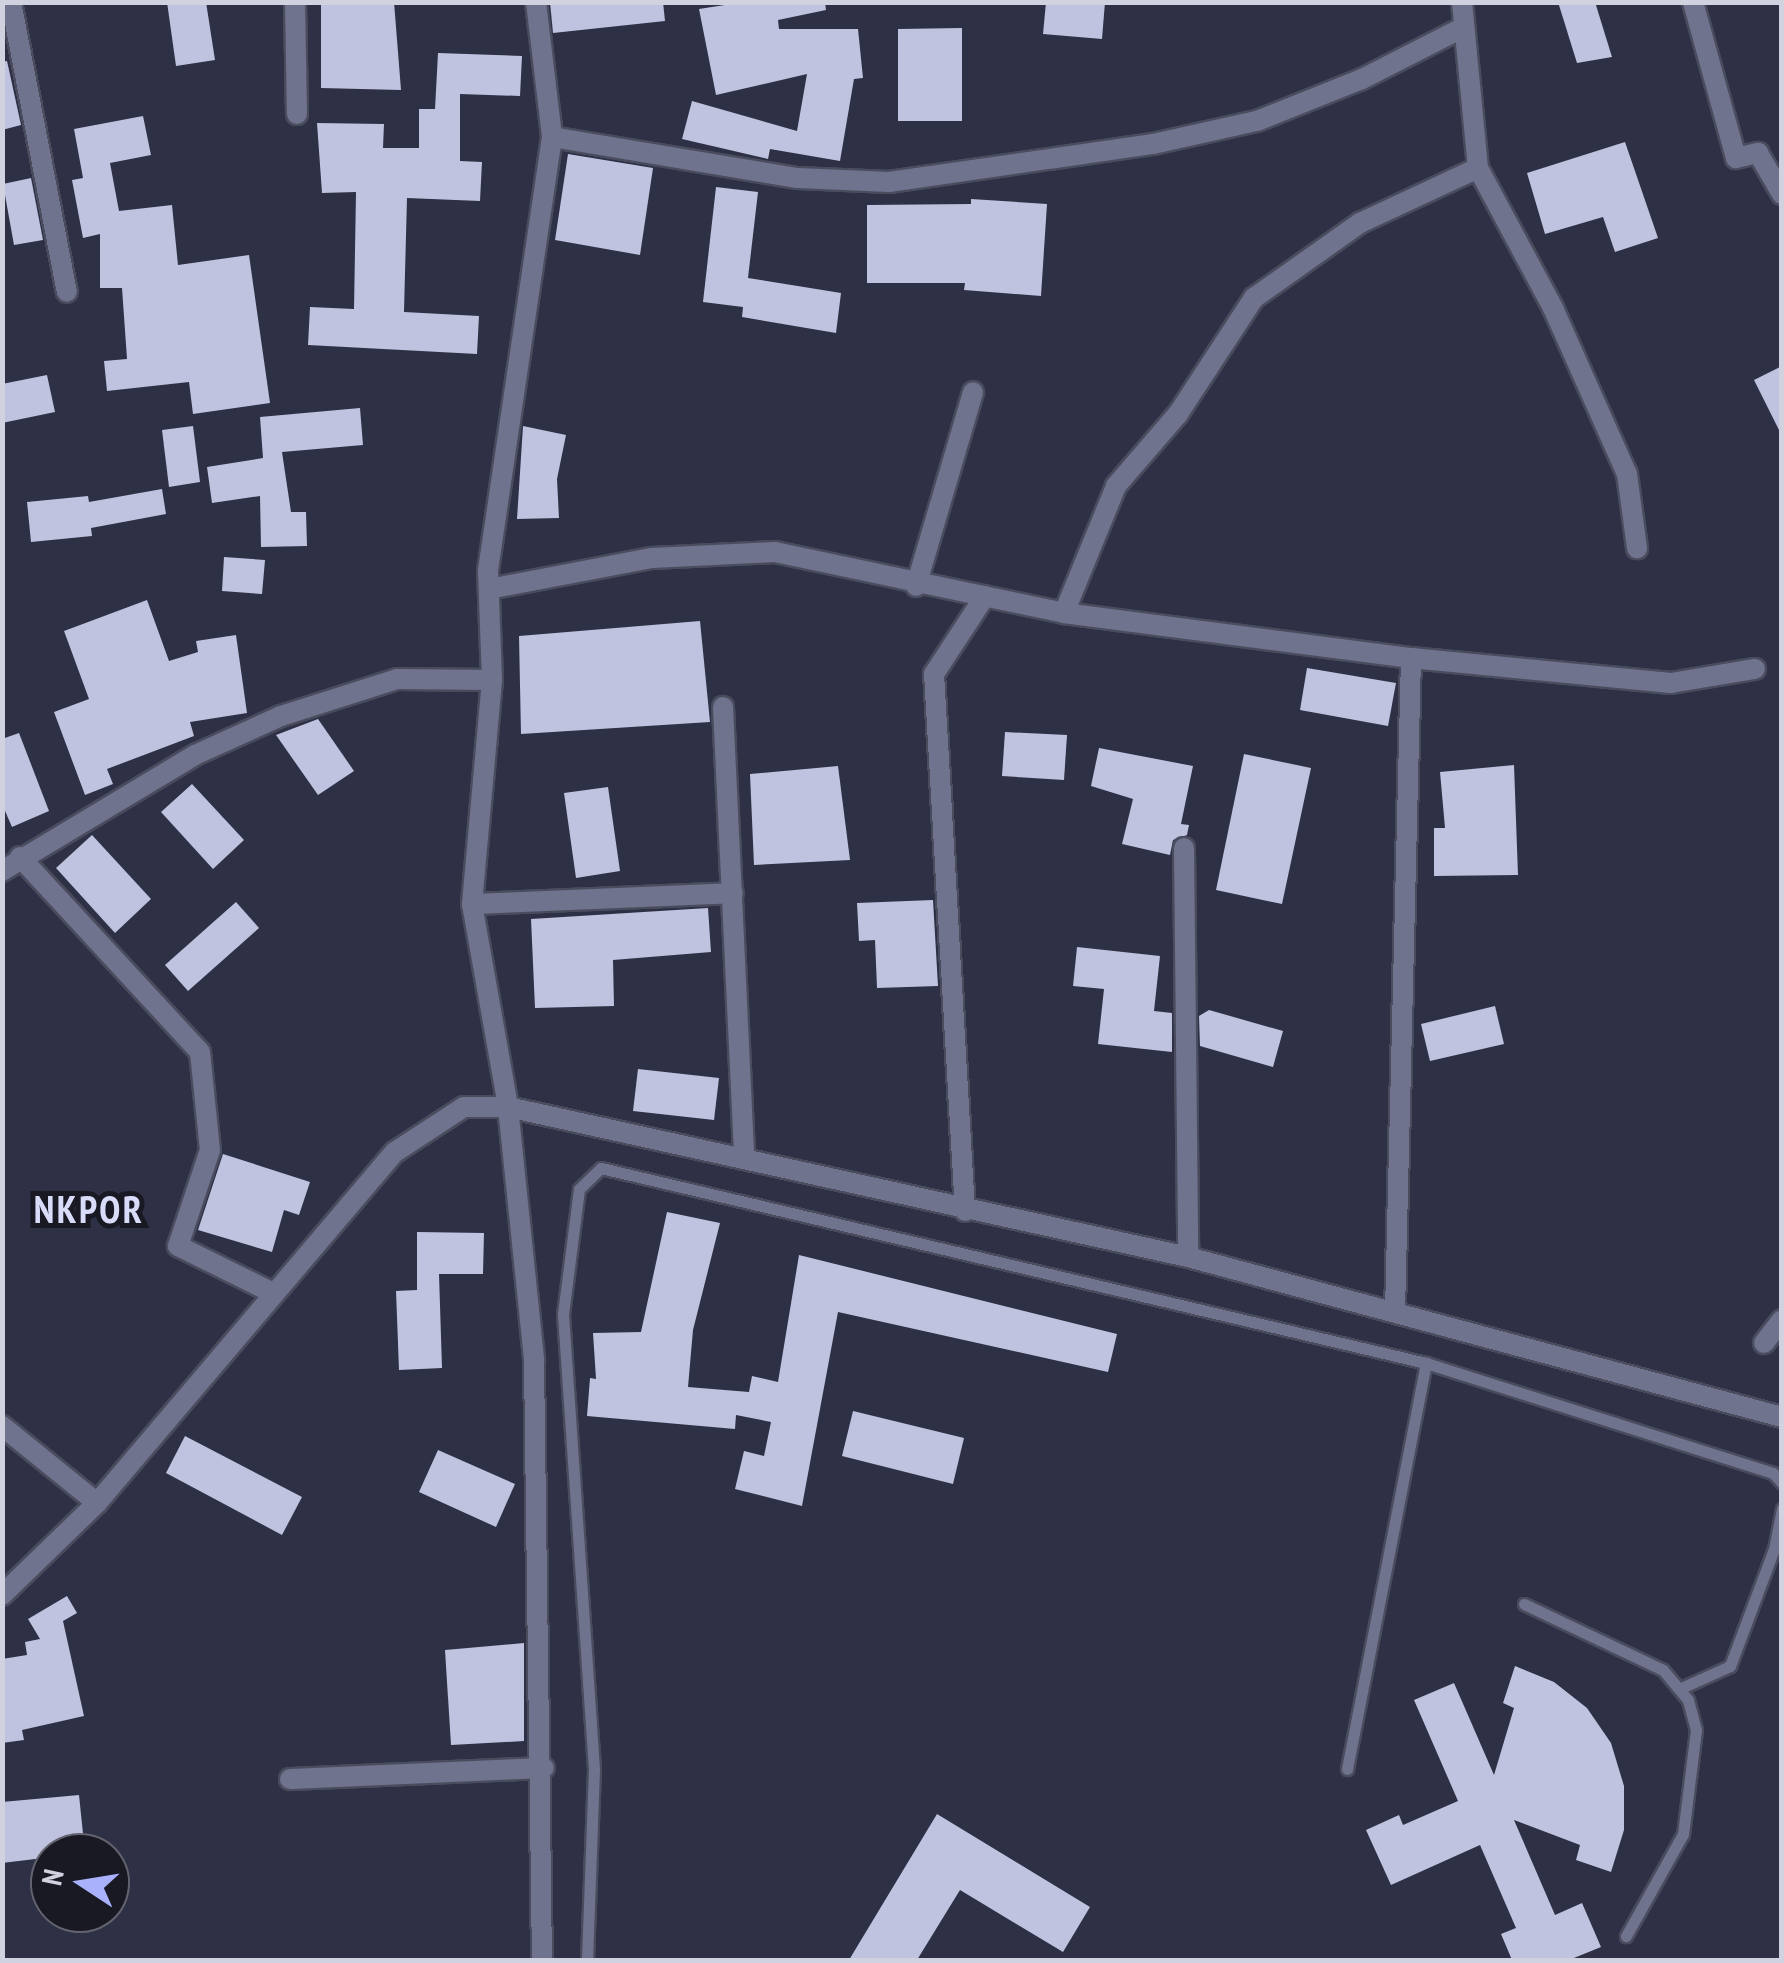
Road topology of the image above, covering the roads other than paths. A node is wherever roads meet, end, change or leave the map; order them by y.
1 (11, 2) edge
2 (295, 2) edge
3 (536, 2) edge
4 (1462, 2) edge
5 (1692, 2) edge
6 (1464, 26) junction
7 (297, 114) dead end
8 (552, 137) junction
9 (1478, 168) junction
10 (1782, 194) edge
11 (66, 292) dead end
12 (973, 392) dead end
13 (1637, 548) dead end
14 (916, 586) junction
15 (489, 589) junction
16 (984, 596) junction
17 (1064, 613) junction
18 (1410, 658) junction
19 (1755, 669) dead end
20 (492, 680) junction
21 (723, 707) dead end
22 (1184, 848) dead end
23 (20, 857) junction
24 (2, 872) edge
25 (733, 893) junction
26 (472, 904) junction
27 (508, 1106) junction
28 (744, 1156) junction
29 (966, 1211) junction
30 (1188, 1257) junction
31 (271, 1292) junction
32 (1395, 1312) junction
33 (1782, 1320) edge
34 (1764, 1342) dead end
35 (1426, 1363) junction
36 (1782, 1417) edge
37 (2, 1426) edge
38 (1782, 1483) edge
39 (97, 1503) junction
40 (1782, 1509) edge
41 (2, 1595) edge
42 (1524, 1604) dead end
43 (1678, 1689) junction
44 (544, 1768) junction
45 (1347, 1769) dead end
46 (290, 1779) dead end
47 (1626, 1936) dead end
48 (542, 1960) edge
49 (587, 1960) edge

1 - 11 street
2 - 7 street
3 - 8 street
4 - 6 street
5 - 10 street
6 - 8 street
6 - 9 street
8 - 15 street
9 - 13 street
9 - 17 street
12 - 14 street
14 - 15 street
14 - 16 street
15 - 20 street
16 - 17 street
16 - 29 street
17 - 18 street
18 - 19 street
18 - 32 street
20 - 23 street
20 - 26 street
21 - 25 street
22 - 30 street
23 - 24 street
23 - 31 street
25 - 26 street
25 - 28 street
26 - 27 street
27 - 28 street
27 - 31 street
27 - 44 street
28 - 29 street
29 - 30 street
30 - 32 street
31 - 39 street
32 - 36 street
33 - 34 street
35 - 38 lane
35 - 45 lane
35 - 49 lane
37 - 39 street
39 - 41 street
40 - 43 lane
42 - 43 lane
43 - 47 lane
44 - 46 street
44 - 48 street

